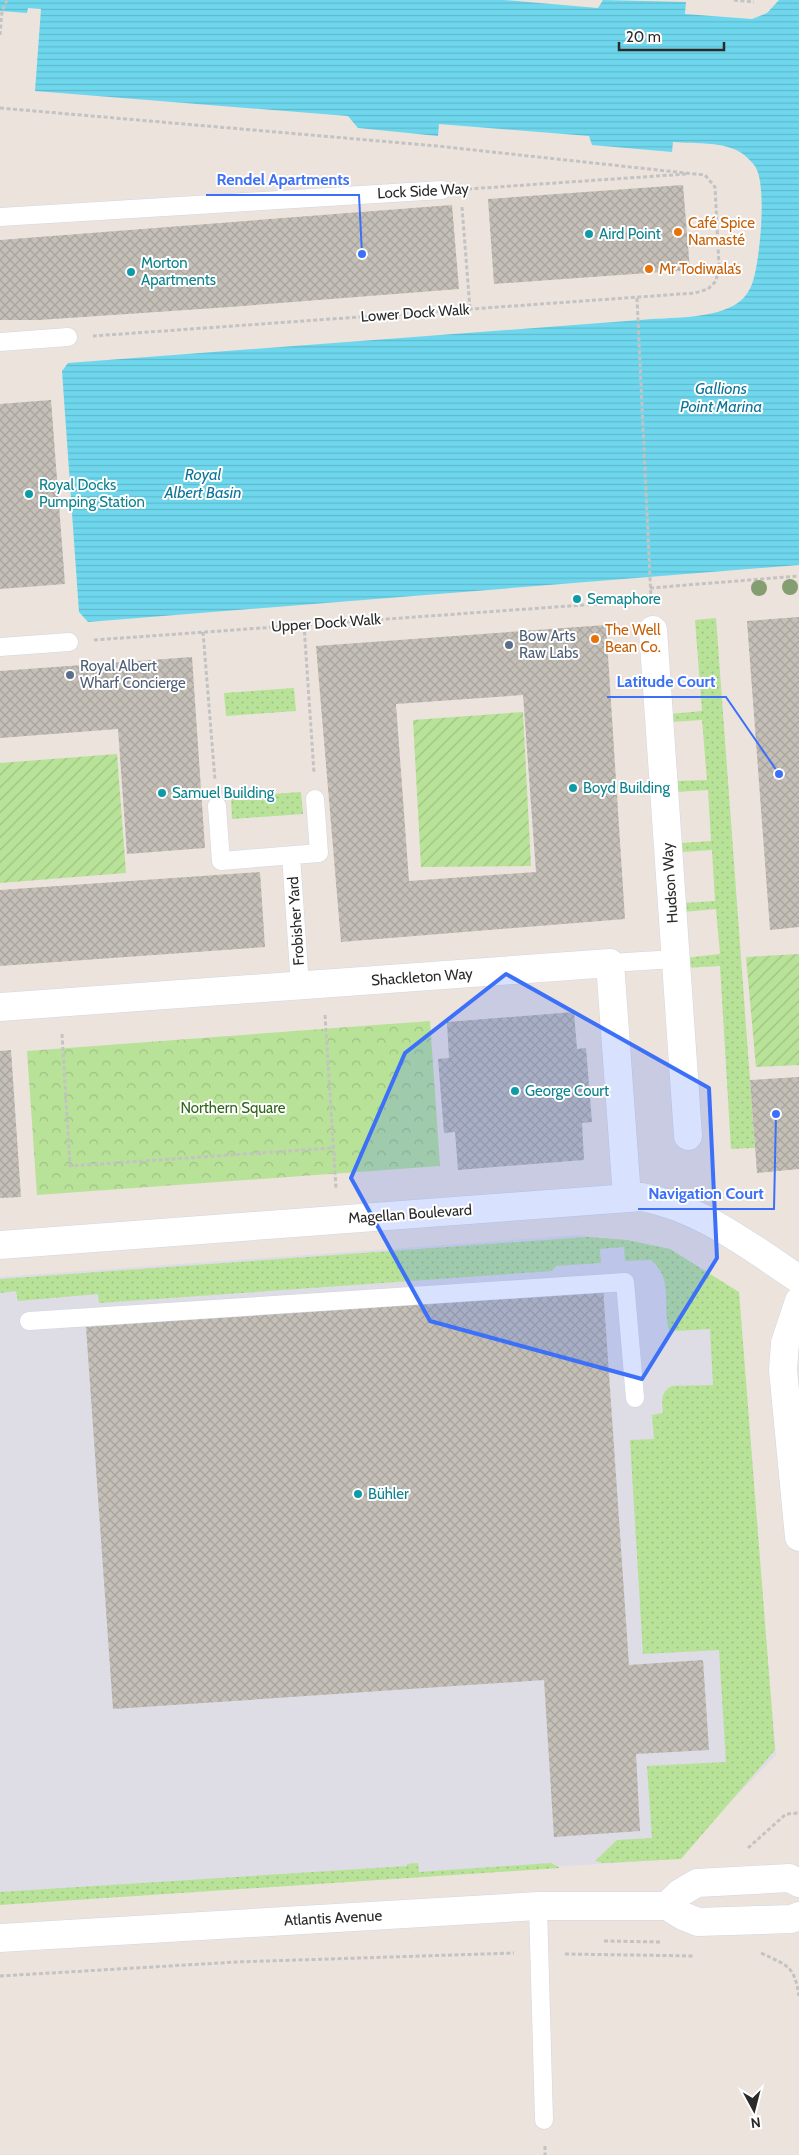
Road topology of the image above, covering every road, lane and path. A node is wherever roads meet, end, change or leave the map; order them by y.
1 (6, 0) edge
2 (734, 0) edge
3 (754, 2) dead end
4 (0, 35) edge
5 (0, 108) edge
6 (695, 174) junction
7 (460, 189) junction
8 (442, 190) joint
9 (0, 217) edge
10 (637, 298) junction
11 (470, 309) junction
12 (68, 337) joint
13 (0, 342) edge
14 (799, 576) edge
15 (650, 579) dead end
16 (650, 588) dead end
17 (651, 600) dead end
18 (304, 625) junction
19 (653, 630) dead end
20 (203, 632) junction
21 (69, 642) joint
22 (0, 647) edge
23 (315, 798) joint
24 (217, 806) joint
25 (291, 856) junction
26 (675, 959) junction
27 (610, 963) junction
28 (312, 985) junction
29 (60, 1003) junction
30 (0, 1007) edge
31 (688, 1136) dead end
32 (332, 1148) junction
33 (627, 1197) junction
34 (338, 1219) junction
35 (0, 1245) edge
36 (799, 1279) edge
37 (799, 1301) edge
38 (28, 1321) dead end
39 (635, 1398) dead end
40 (799, 1537) edge
41 (799, 1813) edge
42 (741, 1854) dead end
43 (799, 1882) edge
44 (538, 1906) junction
45 (667, 1906) junction
46 (799, 1916) edge
47 (0, 1938) edge
48 (597, 1941) dead end
49 (665, 1942) dead end
50 (756, 1951) dead end
51 (539, 1954) junction
52 (700, 1956) dead end
53 (0, 1976) edge
54 (799, 1996) edge
55 (544, 2120) dead end

1 - 4 path
2 - 3 path
5 - 6 path
6 - 7 path, Lock Side Way
6 - 10 path, Lower Dock Walk
7 - 8 path, Lock Side Way
7 - 11 path
8 - 9 lane, Lock Side Way
10 - 11 path, Lower Dock Walk
10 - 15 path
11 - 12 path, Lower Dock Walk
12 - 13 lane
14 - 16 path
17 - 18 path, Upper Dock Walk
18 - 20 path, Upper Dock Walk
18 - 23 path
19 - 26 street, Hudson Way
20 - 21 path, Upper Dock Walk
20 - 24 path
21 - 22 lane
23 - 25 lane, Frobisher Yard
24 - 25 lane, Frobisher Yard
25 - 28 lane, Frobisher Yard
26 - 27 lane
26 - 31 street, Hudson Way
27 - 28 street, Shackleton Way
27 - 33 street
28 - 29 street, Shackleton Way
28 - 32 path
29 - 30 street, Shackleton Way
29 - 32 path
32 - 34 path
33 - 34 street, Magellan Boulevard
33 - 36 street, Magellan Boulevard
34 - 35 street, Magellan Boulevard
37 - 40 street
38 - 39 lane
41 - 42 path
43 - 45 street
44 - 45 street, Atlantis Avenue
44 - 47 street, Atlantis Avenue
44 - 51 lane
45 - 46 street, Atlantis Avenue
48 - 49 path
50 - 54 path
51 - 52 path
51 - 53 path
51 - 55 lane

